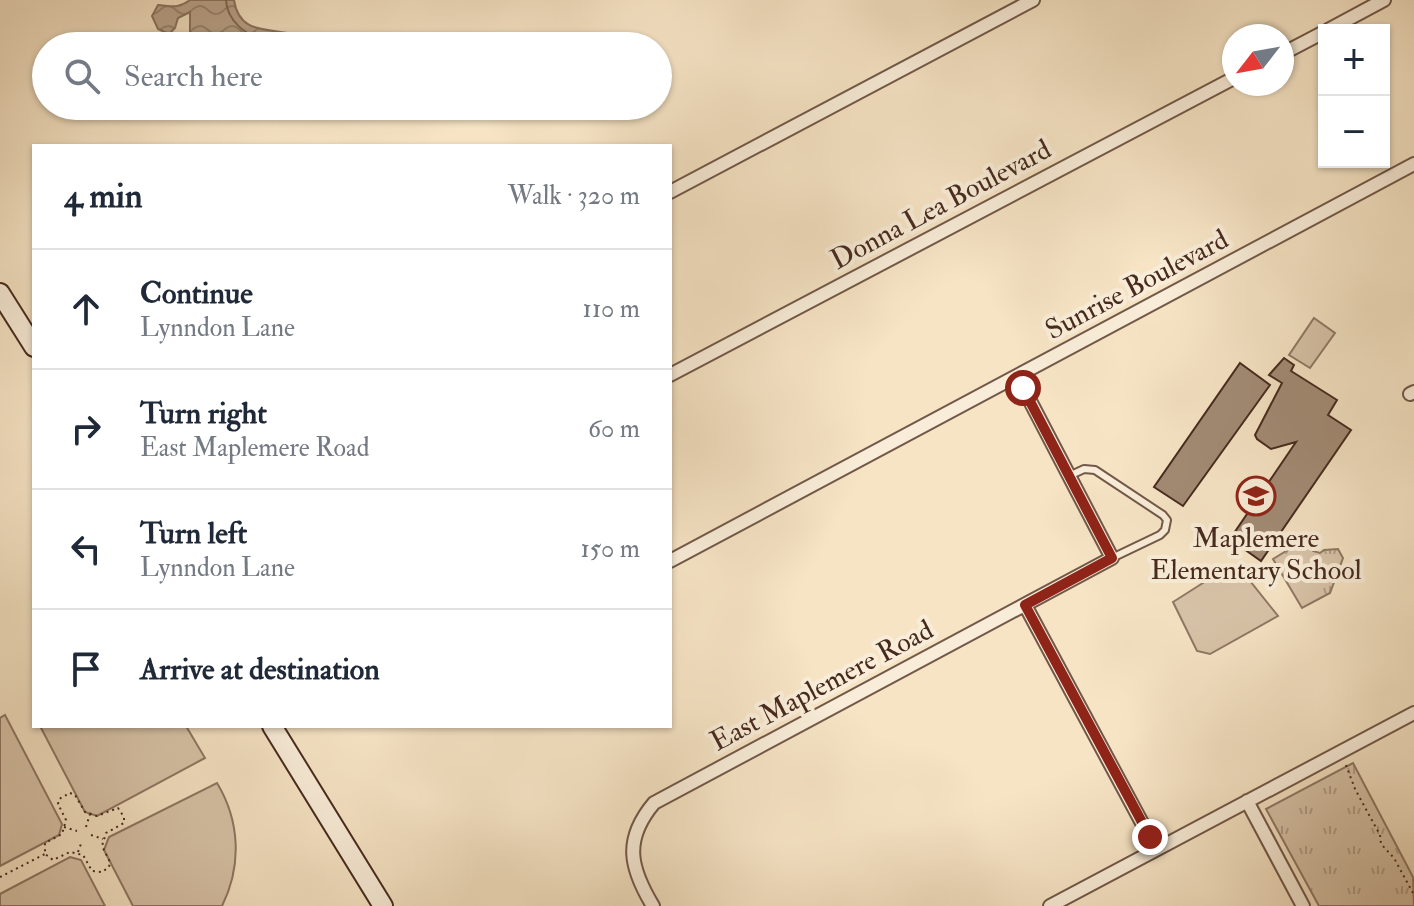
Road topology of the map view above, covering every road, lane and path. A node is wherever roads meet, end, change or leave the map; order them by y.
1 (1033, 0) edge
2 (1384, 0) edge
3 (1339, 24) edge
4 (1318, 35) edge
5 (1294, 48) edge
6 (1222, 84) edge
7 (1414, 164) edge
8 (672, 191) edge
9 (0, 293) edge
10 (32, 344) edge
11 (672, 374) edge
12 (1017, 376) junction
13 (1069, 476) junction
14 (1112, 558) junction
15 (672, 560) edge
16 (1025, 605) junction
17 (1414, 713) edge
18 (273, 728) edge
19 (1346, 765) dead end
20 (1247, 801) junction
21 (90, 814) junction
22 (64, 827) junction
23 (86, 827) dead end
24 (77, 831) dead end
25 (91, 835) dead end
26 (104, 840) junction
27 (82, 841) dead end
28 (1156, 849) junction
29 (78, 853) junction
30 (45, 854) junction
31 (0, 877) edge
32 (1414, 895) edge
33 (383, 906) edge
34 (653, 906) edge
35 (1050, 906) edge
36 (1303, 906) edge

1 - 8 street
2 - 3 street
4 - 5 street
6 - 11 street, Donna Lea Boulevard
7 - 12 street, Sunrise Boulevard
9 - 10 main road
12 - 13 street
12 - 15 street, Sunrise Boulevard
13 - 14 street
13 - 14 lane
14 - 16 street, East Maplemere Road
16 - 28 street
16 - 34 street, East Maplemere Road
17 - 20 street
18 - 33 main road
19 - 32 path
20 - 28 street
20 - 36 street
21 - 22 path
21 - 23 path
21 - 26 path
22 - 24 path
22 - 30 path
25 - 26 path
26 - 29 path
27 - 29 path
28 - 35 street
29 - 30 path
30 - 31 path

